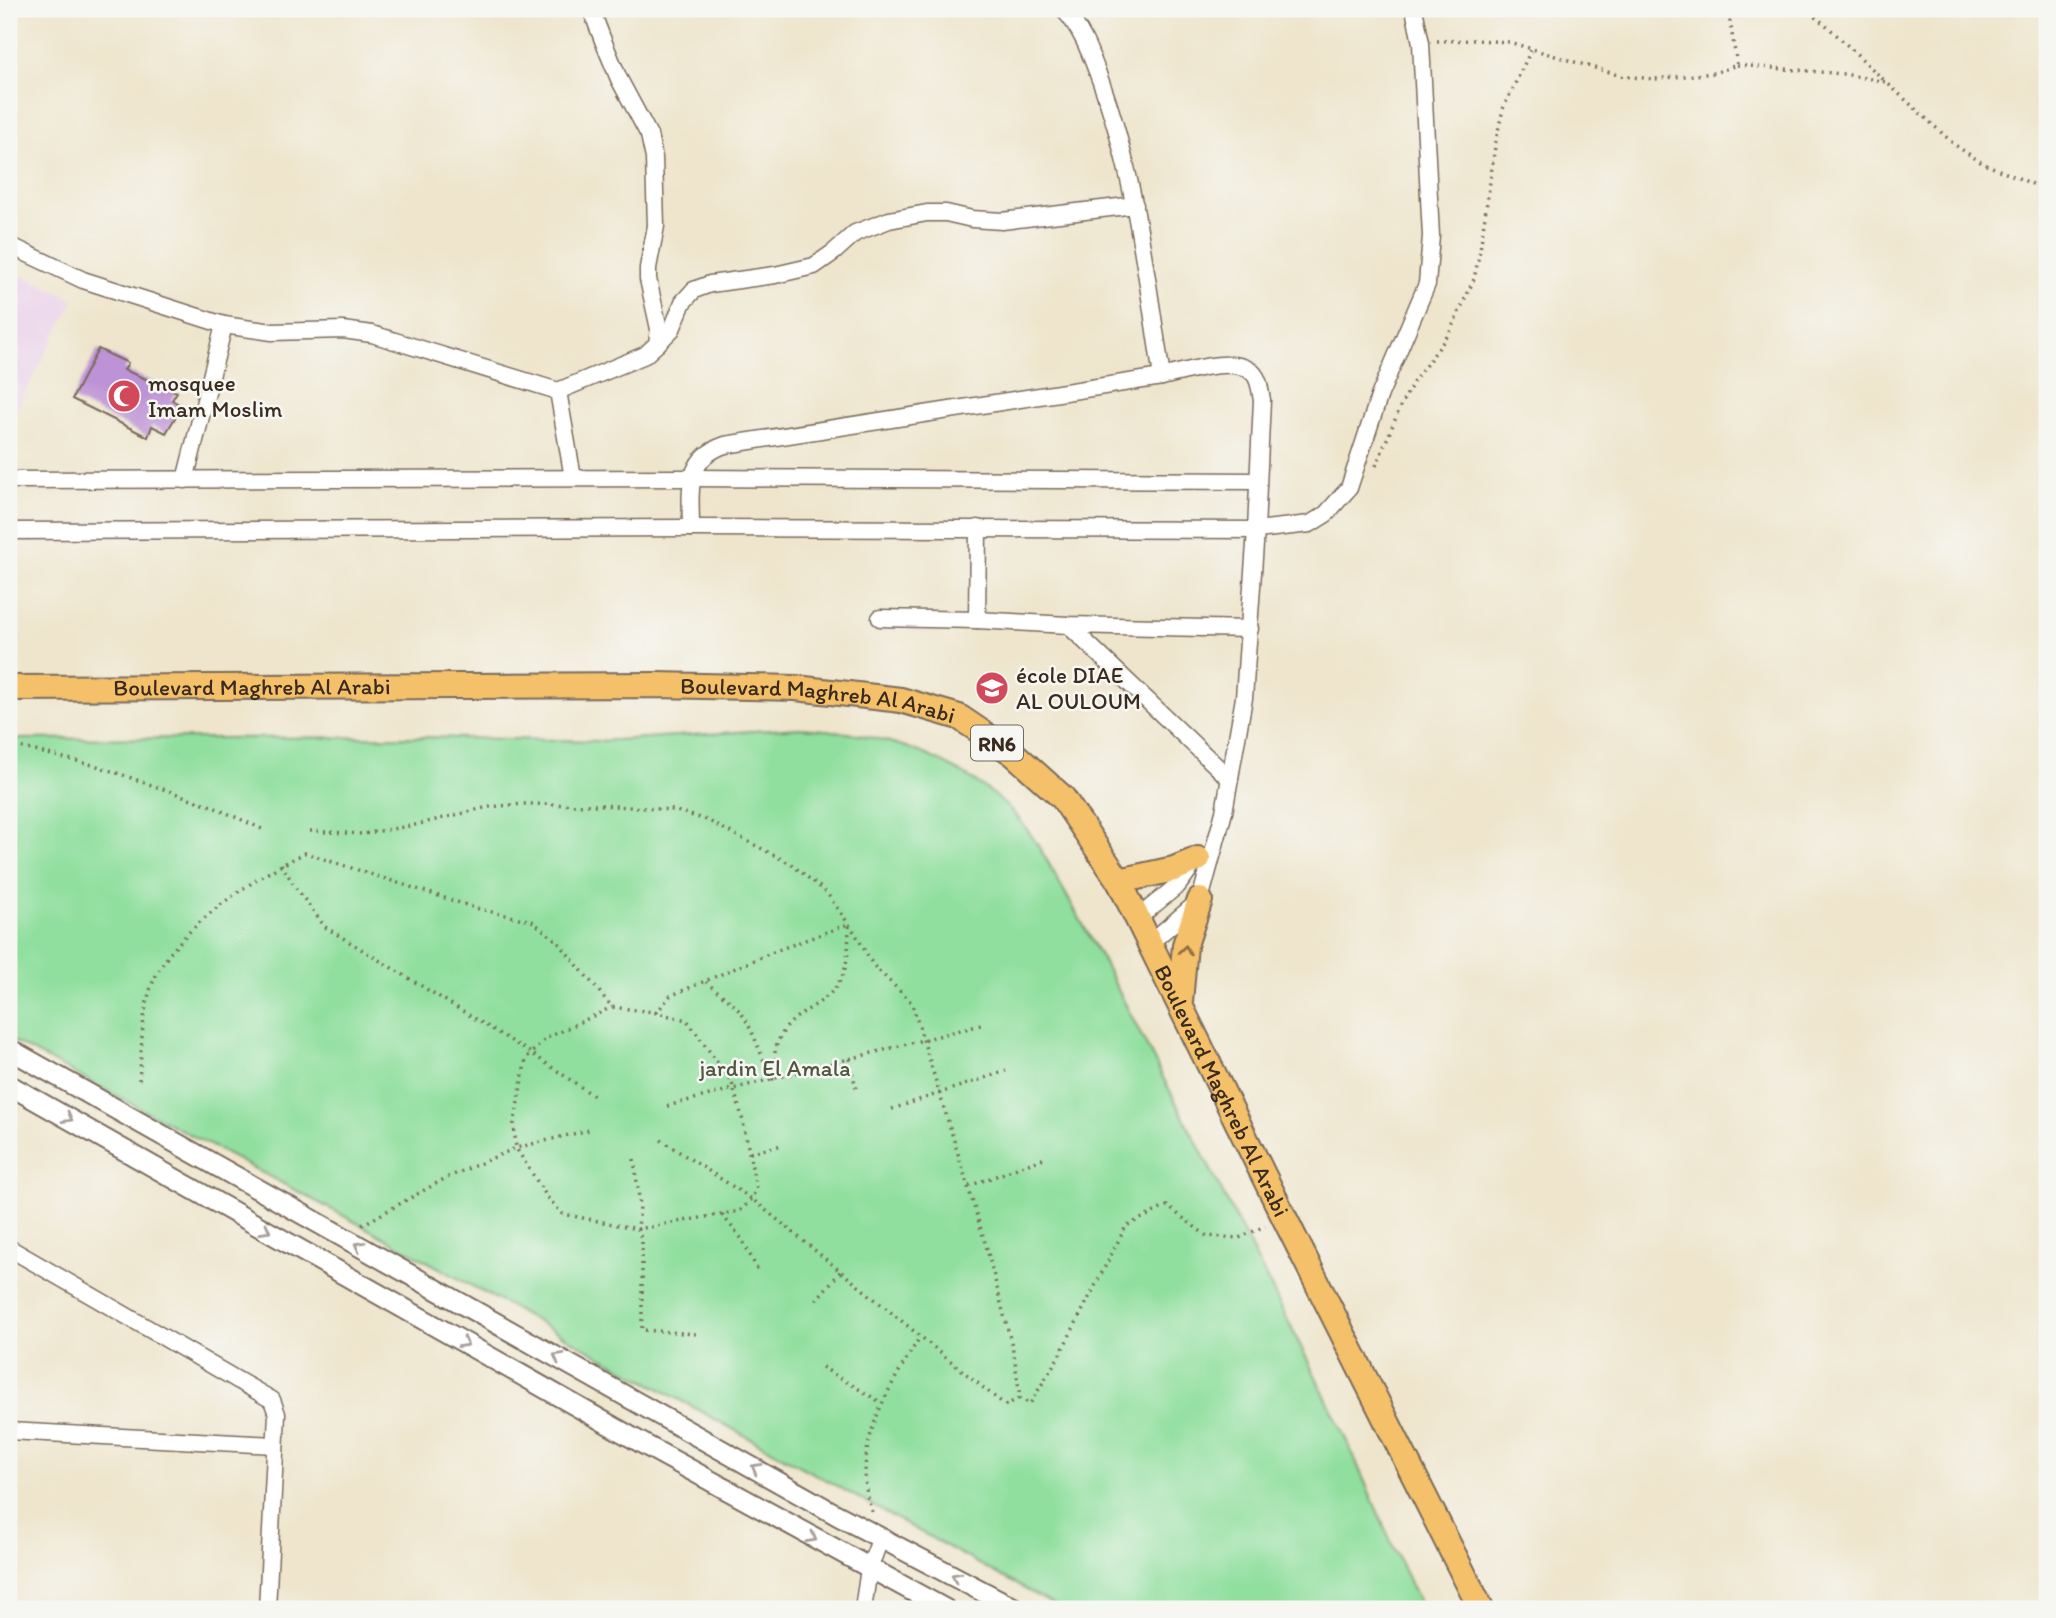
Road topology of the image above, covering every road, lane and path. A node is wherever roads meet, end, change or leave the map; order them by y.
1 (595, 9) edge
2 (1063, 9) edge
3 (1414, 9) edge
4 (1728, 9) edge
5 (1803, 9) edge
6 (1421, 43) junction
7 (1531, 50) junction
8 (1737, 65) junction
9 (1886, 82) junction
10 (2047, 190) edge
11 (1135, 205) junction
12 (9, 245) edge
13 (225, 325) junction
14 (657, 344) junction
15 (1162, 377) junction
16 (558, 391) junction
17 (1374, 470) dead end
18 (573, 478) junction
19 (691, 478) junction
20 (9, 480) edge
21 (185, 480) junction
22 (1257, 481) junction
23 (691, 528) junction
24 (978, 528) junction
25 (1256, 530) junction
26 (9, 531) edge
27 (880, 618) dead end
28 (977, 620) junction
29 (1068, 625) junction
30 (1250, 629) junction
31 (9, 688) edge
32 (9, 742) edge
33 (1230, 779) junction
34 (1220, 825) junction
35 (262, 829) dead end
36 (310, 831) dead end
37 (1198, 859) junction
38 (281, 864) junction
39 (1119, 881) junction
40 (1200, 900) junction
41 (1138, 918) junction
42 (849, 924) junction
43 (1151, 943) junction
44 (706, 982) junction
45 (1180, 1003) junction
46 (612, 1007) junction
47 (656, 1013) junction
48 (981, 1025) dead end
49 (923, 1038) junction
50 (9, 1049) edge
51 (531, 1053) junction
52 (849, 1059) junction
53 (1006, 1071) dead end
54 (773, 1079) junction
55 (139, 1080) dead end
56 (9, 1085) edge
57 (733, 1088) junction
58 (857, 1092) dead end
59 (939, 1094) junction
60 (597, 1097) dead end
61 (667, 1106) dead end
62 (892, 1109) dead end
63 (589, 1130) dead end
64 (661, 1140) dead end
65 (782, 1145) dead end
66 (516, 1148) junction
67 (750, 1153) junction
68 (1047, 1157) dead end
69 (634, 1159) dead end
70 (969, 1186) junction
71 (752, 1199) junction
72 (722, 1214) junction
73 (1284, 1217) junction
74 (638, 1229) junction
75 (341, 1236) junction
76 (9, 1248) edge
77 (841, 1271) junction
78 (759, 1273) dead end
79 (816, 1300) dead end
80 (697, 1334) dead end
81 (920, 1337) junction
82 (822, 1367) dead end
83 (1020, 1398) junction
84 (881, 1403) junction
85 (665, 1417) junction
86 (9, 1431) edge
87 (275, 1445) junction
88 (647, 1446) junction
89 (881, 1536) junction
90 (869, 1569) junction
91 (267, 1609) edge
92 (863, 1609) edge
93 (945, 1609) edge
94 (1016, 1609) edge
95 (1481, 1609) edge

1 - 14 street
2 - 11 street
3 - 6 street
4 - 8 path
5 - 9 path
6 - 7 path
6 - 25 street
7 - 8 path
7 - 17 path
8 - 9 path
9 - 10 path
11 - 14 street
11 - 15 street
12 - 13 street
13 - 16 street
13 - 21 street
14 - 16 street
15 - 19 street
15 - 22 street
16 - 18 street
18 - 19 street
18 - 21 street
19 - 22 street
19 - 23 street
20 - 21 street
22 - 25 street
23 - 24 street
23 - 26 street
24 - 25 street
24 - 28 street
25 - 30 street
27 - 28 street
28 - 29 street
29 - 30 street
29 - 33 street
30 - 33 street
31 - 39 main road, Boulevard Maghreb Al Arabi / RN6
32 - 35 path
33 - 34 street
34 - 37 street
34 - 40 street
36 - 42 path
37 - 39 main road
37 - 41 street
38 - 46 path
38 - 51 path
38 - 55 path
39 - 41 main road, Boulevard Maghreb Al Arabi / RN6
40 - 43 street
45 -> 40 main road
41 - 43 main road, Boulevard Maghreb Al Arabi / RN6
42 - 44 path
42 - 49 path
42 - 54 path
43 - 45 main road, Boulevard Maghreb Al Arabi / RN6
44 - 47 path
44 - 54 path
45 - 73 main road, Boulevard Maghreb Al Arabi / RN6
46 - 47 path
46 - 51 path
47 - 57 path
48 - 49 path
49 - 52 path
49 - 59 path
50 - 75 street
51 - 60 path
51 - 66 path
52 - 54 path
52 - 58 path
53 - 59 path
54 - 57 path
56 -> 88 street
57 - 61 path
57 - 67 path
59 - 62 path
59 - 70 path
63 - 66 path
64 - 71 path
65 - 67 path
66 - 74 path
66 - 75 path
67 - 71 path
68 - 70 path
69 - 74 path
70 - 83 path
71 - 72 path
71 - 77 path
72 - 74 path
72 - 78 path
73 - 83 path
73 - 95 main road, Boulevard Maghreb Al Arabi / RN6
74 - 80 path
85 -> 75 street
76 - 87 street
77 - 79 path
77 - 81 path
81 - 83 path
81 - 84 path
82 - 84 path
84 - 89 path
85 - 88 street
89 -> 85 street
86 - 87 street
87 - 91 street
88 -> 90 street
89 - 90 street
94 -> 89 street
90 - 92 street
90 - 93 street

